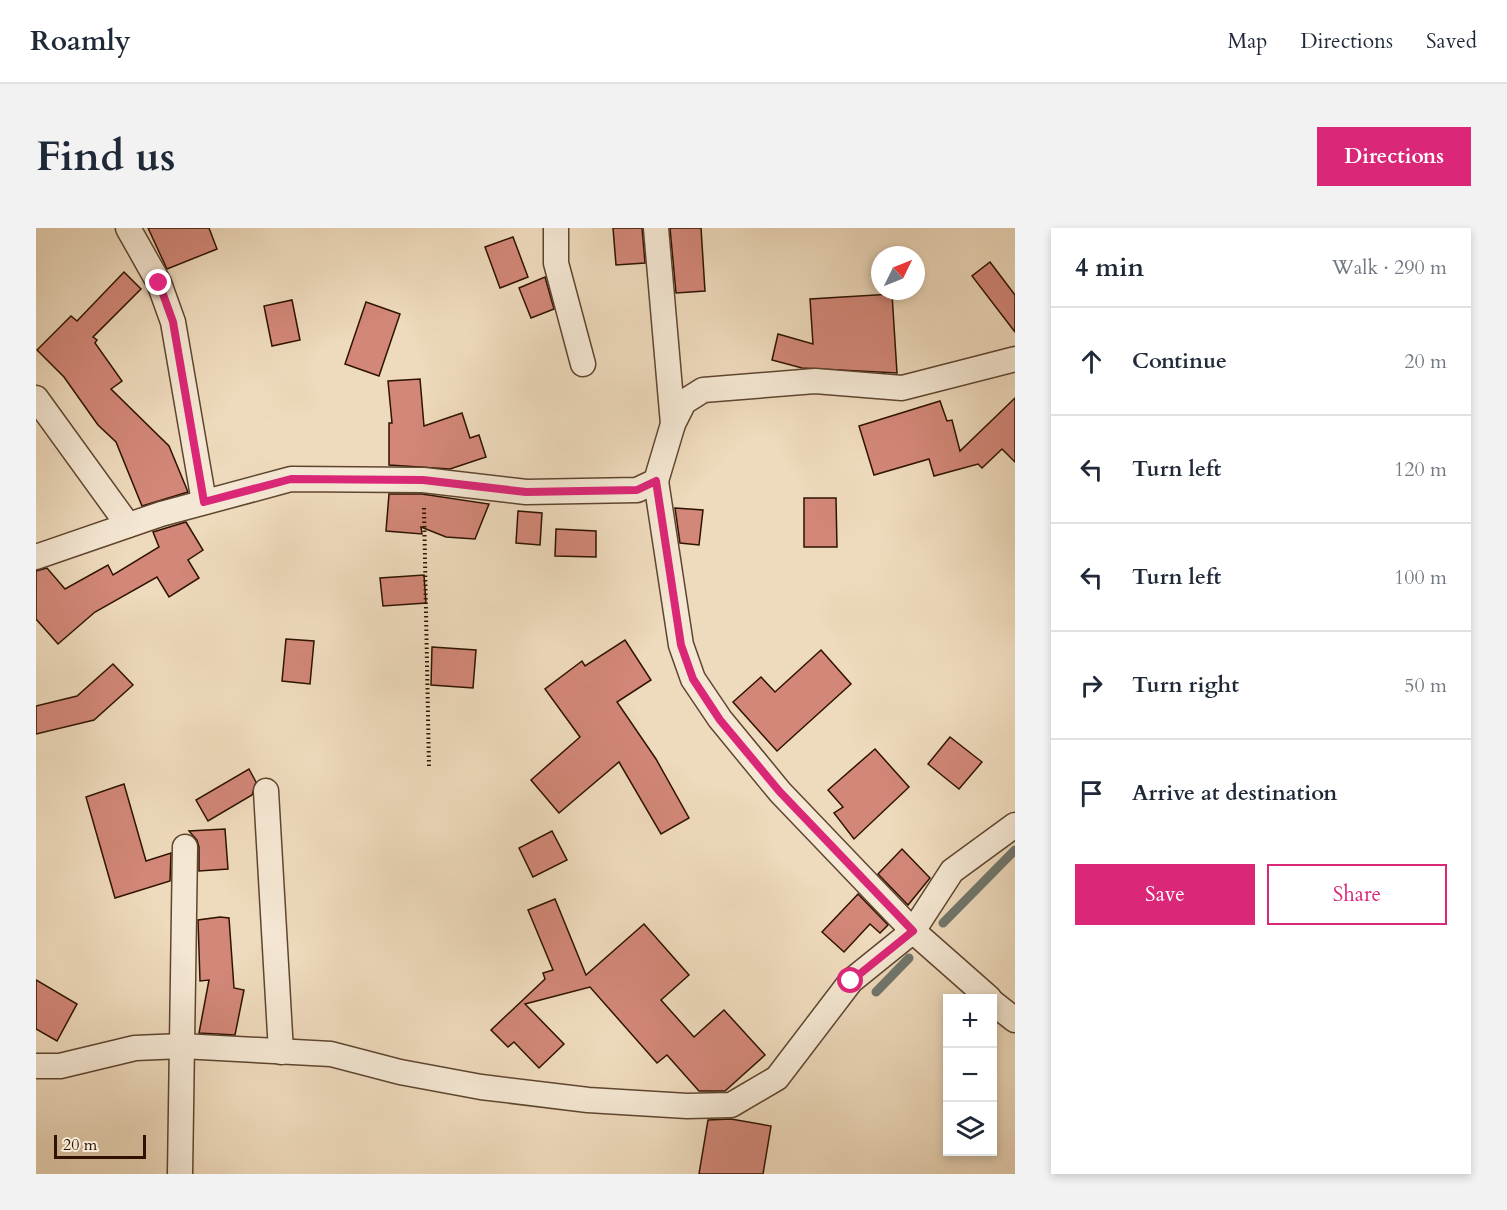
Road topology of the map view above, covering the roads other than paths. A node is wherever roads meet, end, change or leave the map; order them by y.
1 (128, 228) edge
2 (556, 228) edge
3 (656, 228) edge
4 (1015, 359) edge
5 (583, 364) dead end
6 (36, 398) edge
7 (673, 424) junction
8 (656, 481) junction
9 (204, 502) junction
10 (128, 525) junction
11 (36, 557) edge
12 (266, 791) dead end
13 (1015, 825) edge
14 (185, 847) dead end
15 (913, 931) junction
16 (983, 994) edge
17 (997, 1005) edge
18 (1015, 1020) edge
19 (182, 1046) junction
20 (281, 1052) junction
21 (36, 1066) edge
22 (180, 1174) edge

1 - 9 street
2 - 5 street
3 - 7 street
4 - 7 street
6 - 10 street
7 - 8 street
8 - 9 street
8 - 15 street
9 - 10 street
10 - 11 street
12 - 20 street
13 - 15 street
14 - 19 street
15 - 16 street
15 - 20 street
17 - 18 street
19 - 20 street
19 - 21 street
19 - 22 street

